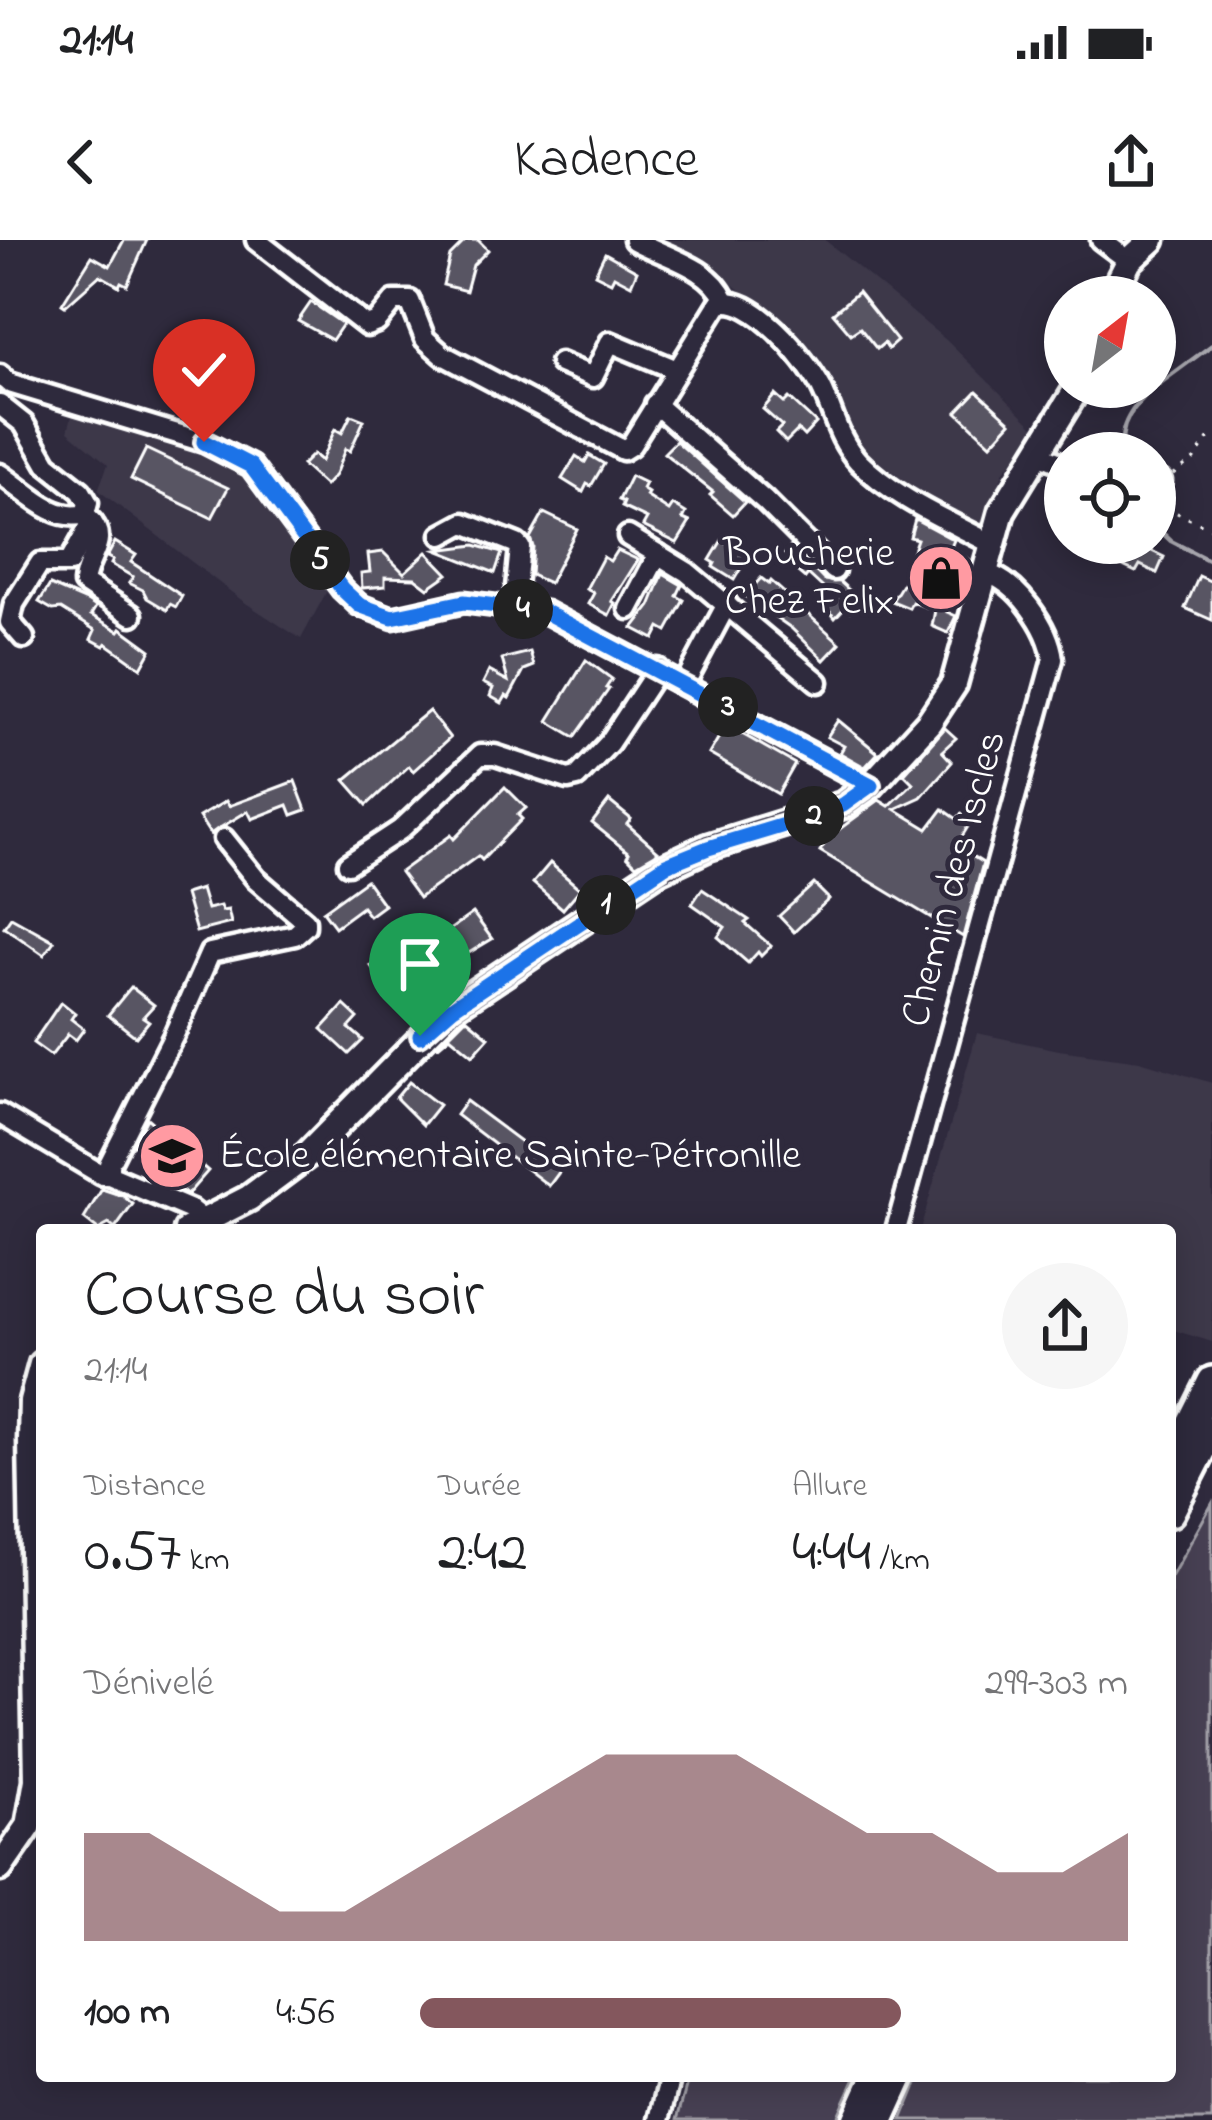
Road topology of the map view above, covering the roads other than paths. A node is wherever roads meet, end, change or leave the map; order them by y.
1 (256, 240) edge
2 (634, 240) edge
3 (1152, 240) edge
4 (1114, 247) edge
5 (725, 300) junction
6 (560, 363) dead end
7 (677, 370) junction
8 (0, 375) edge
9 (655, 404) junction
10 (0, 405) edge
11 (1068, 408) edge
12 (1036, 453) junction
13 (1044, 456) edge
14 (0, 474) edge
15 (88, 518) junction
16 (442, 535) dead end
17 (628, 536) dead end
18 (992, 544) junction
19 (658, 554) junction
20 (834, 570) dead end
21 (986, 573) junction
22 (514, 608) junction
23 (732, 608) junction
24 (628, 609) dead end
25 (132, 615) dead end
26 (24, 638) dead end
27 (658, 669) junction
28 (818, 682) dead end
29 (690, 686) junction
30 (871, 785) junction
31 (224, 839) dead end
32 (348, 864) dead end
33 (412, 952) dead end
34 (452, 1008) junction
35 (0, 1114) edge
36 (109, 1175) junction
37 (195, 1224) edge
38 (200, 1224) edge
39 (898, 1224) edge
40 (1212, 1381) edge
41 (36, 1387) edge
42 (1212, 1430) edge
43 (1176, 1453) edge
44 (1176, 1500) edge
45 (36, 1683) edge
46 (36, 1790) edge
47 (0, 1868) edge
48 (668, 2082) edge
49 (874, 2082) edge
50 (897, 2082) edge
51 (658, 2120) edge
52 (857, 2120) edge
53 (880, 2120) edge

1 - 9 street
2 - 5 street
3 - 4 main road
5 - 7 street
5 - 18 street
6 - 7 street
7 - 9 street
8 - 22 street
9 - 20 street
10 - 15 street
11 - 12 main road
12 - 13 street
12 - 18 main road
14 - 15 street
15 - 25 street
15 - 26 street
16 - 22 street
17 - 19 street
18 - 21 main road
19 - 23 street
19 - 24 street
21 - 30 main road
21 - 39 street, Chemin des Iscles
22 - 27 street
23 - 28 street
23 - 29 street
27 - 29 street
27 - 32 street
29 - 30 street
30 - 34 main road
31 - 36 street
33 - 34 street
34 - 38 main road
35 - 36 street
36 - 37 street
40 - 43 highway
41 - 45 main road
42 - 44 highway
46 - 47 main road
48 - 51 street
49 - 52 highway
50 - 53 highway

